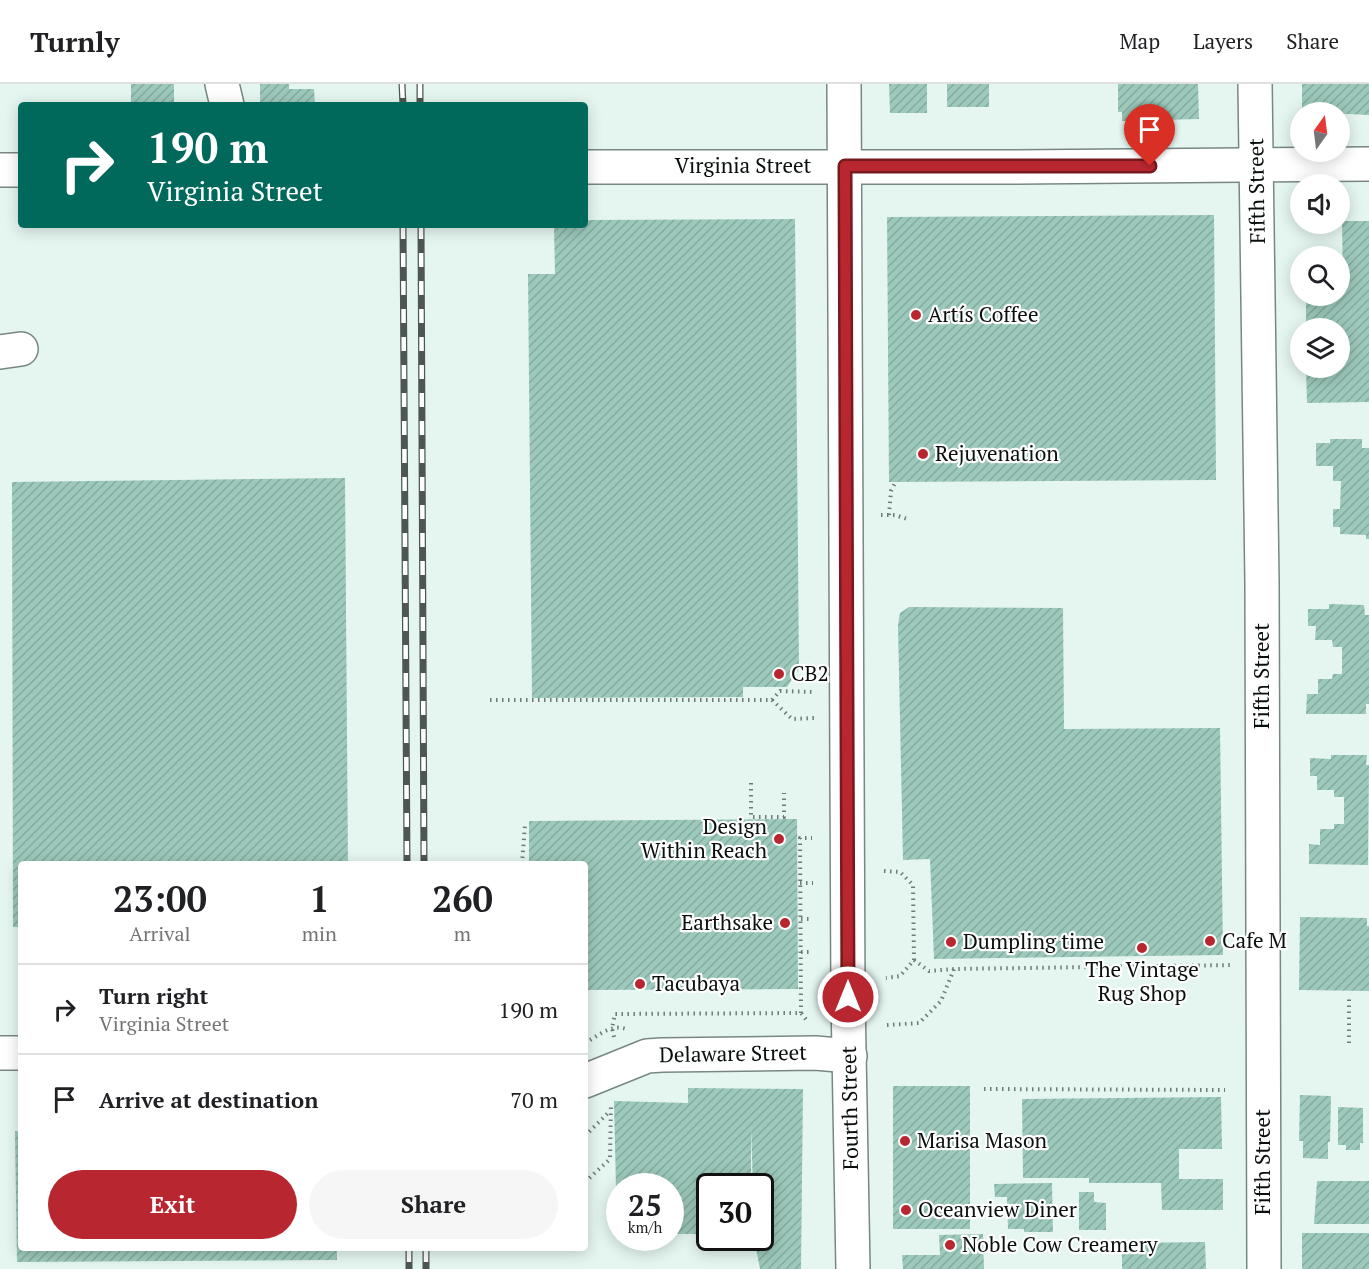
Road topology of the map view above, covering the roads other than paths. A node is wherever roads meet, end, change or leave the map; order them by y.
1 (222, 84) edge
2 (844, 84) edge
3 (1256, 84) edge
4 (226, 102) edge
5 (1369, 164) edge
6 (1256, 165) junction
7 (845, 166) junction
8 (588, 167) edge
9 (0, 170) edge
10 (18, 170) edge
11 (0, 1053) edge
12 (18, 1053) edge
13 (850, 1056) junction
14 (598, 1088) edge
15 (853, 1269) edge
16 (1264, 1269) edge

1 - 4 street
2 - 7 street, Fourth Street
3 - 6 street, Fifth Street
5 - 6 street, Virginia Street
6 - 7 street, Virginia Street
6 - 16 street, Fifth Street
7 - 8 street, Virginia Street
7 - 13 street, Fourth Street
9 - 10 street
11 - 12 street
13 - 14 street, Delaware Street
13 - 15 street, Fourth Street

